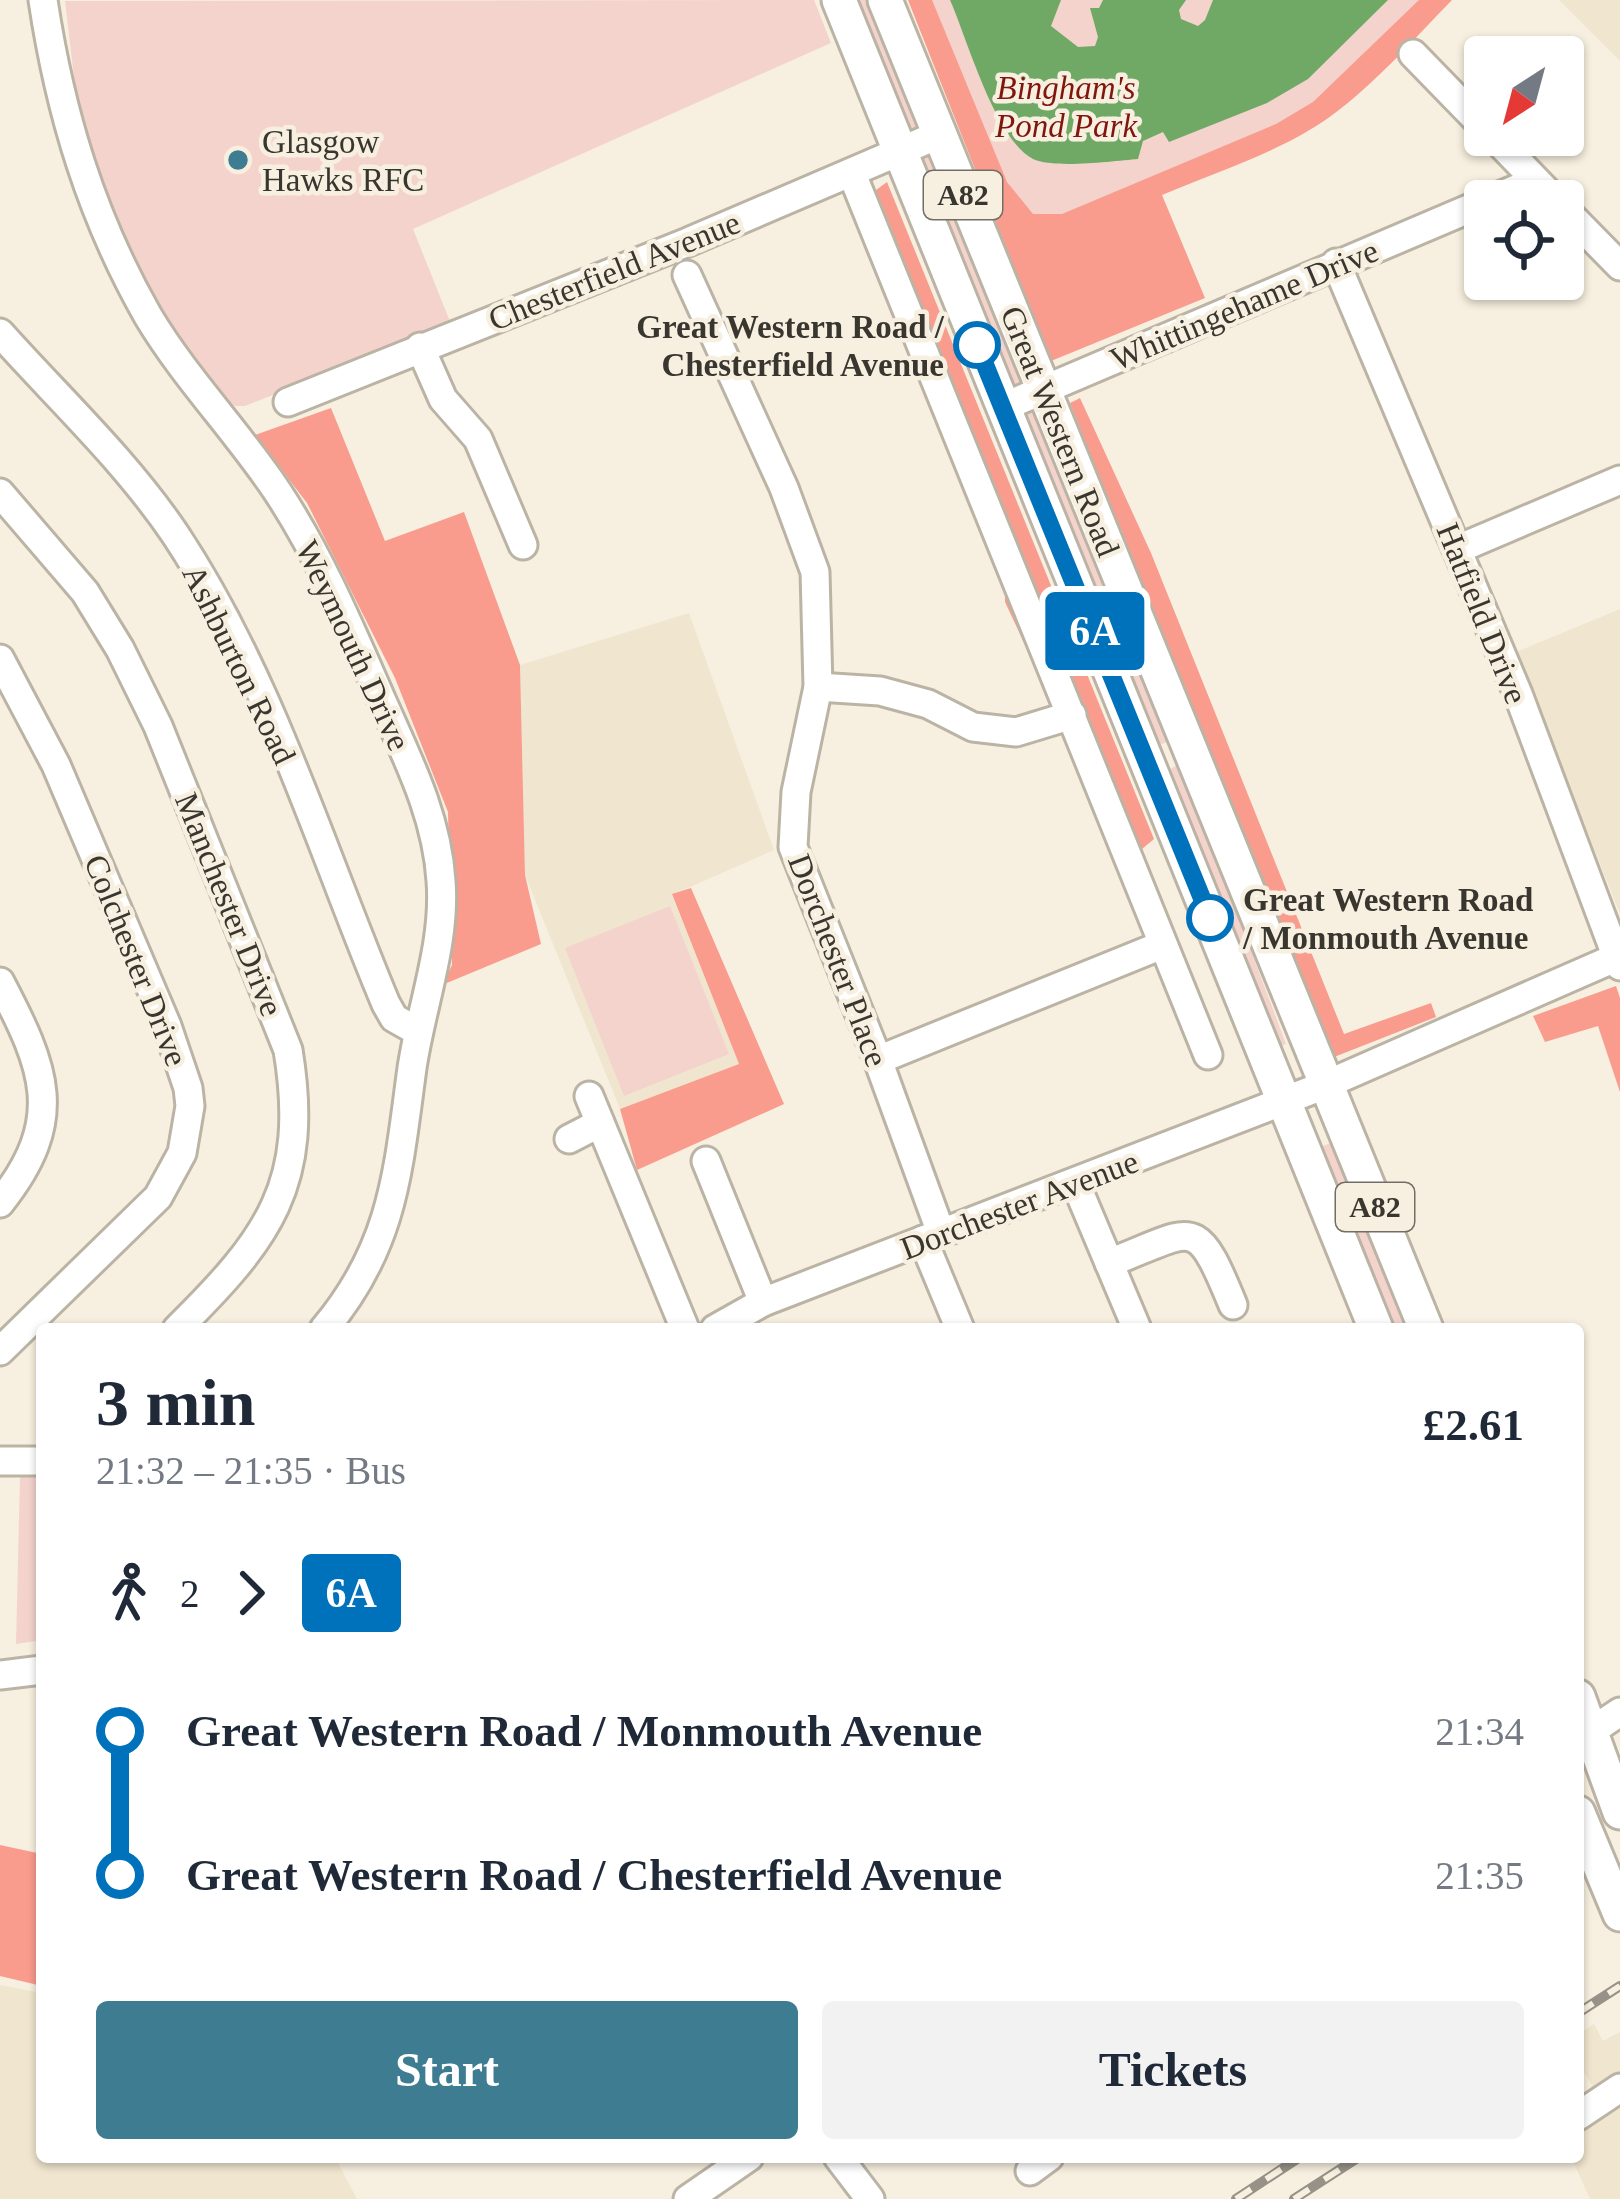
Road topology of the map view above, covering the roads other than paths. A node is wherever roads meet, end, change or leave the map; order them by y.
1 (43, 0) edge
2 (839, 0) edge
3 (885, 0) edge
4 (1413, 53) dead end
5 (1464, 106) edge
6 (938, 135) junction
7 (899, 153) junction
8 (1512, 156) edge
9 (852, 174) junction
10 (1535, 180) edge
11 (1464, 210) edge
12 (1584, 229) edge
13 (1336, 263) junction
14 (1620, 266) edge
15 (687, 274) dead end
16 (0, 333) edge
17 (420, 346) junction
18 (1044, 390) junction
19 (288, 402) dead end
20 (1003, 407) junction
21 (1620, 480) edge
22 (0, 493) edge
23 (523, 545) dead end
24 (1458, 549) junction
25 (0, 659) edge
26 (818, 687) junction
27 (1072, 715) junction
28 (1190, 746) junction
29 (1149, 762) junction
30 (1162, 945) junction
31 (1618, 961) edge
32 (0, 982) edge
33 (418, 1031) junction
34 (1208, 1055) dead end
35 (878, 1060) junction
36 (1325, 1085) junction
37 (589, 1096) dead end
38 (1282, 1101) junction
39 (600, 1123) junction
40 (569, 1139) dead end
41 (706, 1161) dead end
42 (1075, 1182) junction
43 (0, 1202) edge
44 (932, 1236) junction
45 (1109, 1263) junction
46 (763, 1303) junction
47 (1233, 1304) dead end
48 (183, 1323) edge
49 (328, 1323) edge
50 (683, 1323) edge
51 (726, 1323) edge
52 (957, 1323) edge
53 (1134, 1323) edge
54 (1374, 1323) edge
55 (1424, 1323) edge
56 (0, 1351) edge
57 (0, 1461) edge
58 (36, 1461) edge
59 (36, 1671) edge
60 (0, 1675) edge
61 (1597, 1728) edge
62 (1620, 1812) edge
63 (1584, 1827) edge
64 (1620, 1914) edge
65 (1620, 2088) edge
66 (1584, 2112) edge
67 (735, 2163) edge
68 (843, 2163) edge
69 (688, 2199) edge
70 (870, 2199) edge

1 - 33 street, Weymouth Drive
2 - 7 main road, Great Western Road / A82
3 - 6 main road, Great Western Road / A82
4 - 5 street
6 - 7 street, Chesterfield Avenue
6 - 18 main road, Great Western Road / A82
7 - 9 street, Chesterfield Avenue
7 - 20 main road, Great Western Road / A82
8 - 10 street, Whittingehame Drive
9 - 17 street, Chesterfield Avenue
9 - 27 street
11 - 13 street, Whittingehame Drive
12 - 14 street
13 - 18 street, Whittingehame Drive
13 - 24 street, Hatfield Drive
15 - 26 street, Dorchester Place
16 - 33 street, Ashburton Road
17 - 19 street, Chesterfield Avenue
17 - 23 street
18 - 20 street, Whittingehame Drive
18 - 28 main road, Great Western Road / A82
20 - 29 main road, Great Western Road / A82
21 - 24 street
22 - 48 street, Manchester Drive
24 - 31 street, Hatfield Drive
25 - 56 street, Colchester Drive
26 - 27 street
26 - 35 street, Dorchester Place
27 - 30 street
28 - 29 main road
28 - 36 main road, Great Western Road / A82
29 - 38 main road, Great Western Road / A82
30 - 34 street
30 - 35 street
31 - 36 street, Dorchester Avenue
32 - 43 street
33 - 49 street, Weymouth Drive
35 - 44 street, Dorchester Place
36 - 38 street, Dorchester Avenue
36 - 55 main road, Great Western Road / A82
37 - 39 street
38 - 42 street, Dorchester Avenue
38 - 54 main road, Great Western Road / A82
39 - 40 street
39 - 50 street
41 - 46 street
42 - 44 street, Dorchester Avenue
42 - 45 street
44 - 46 street, Dorchester Avenue
44 - 52 street, Dorchester Place
45 - 47 street
45 - 53 street
46 - 51 street, Dorchester Avenue
57 - 58 street
59 - 60 street
61 - 62 main road
63 - 64 main road
65 - 66 street
67 - 69 street
68 - 70 street

